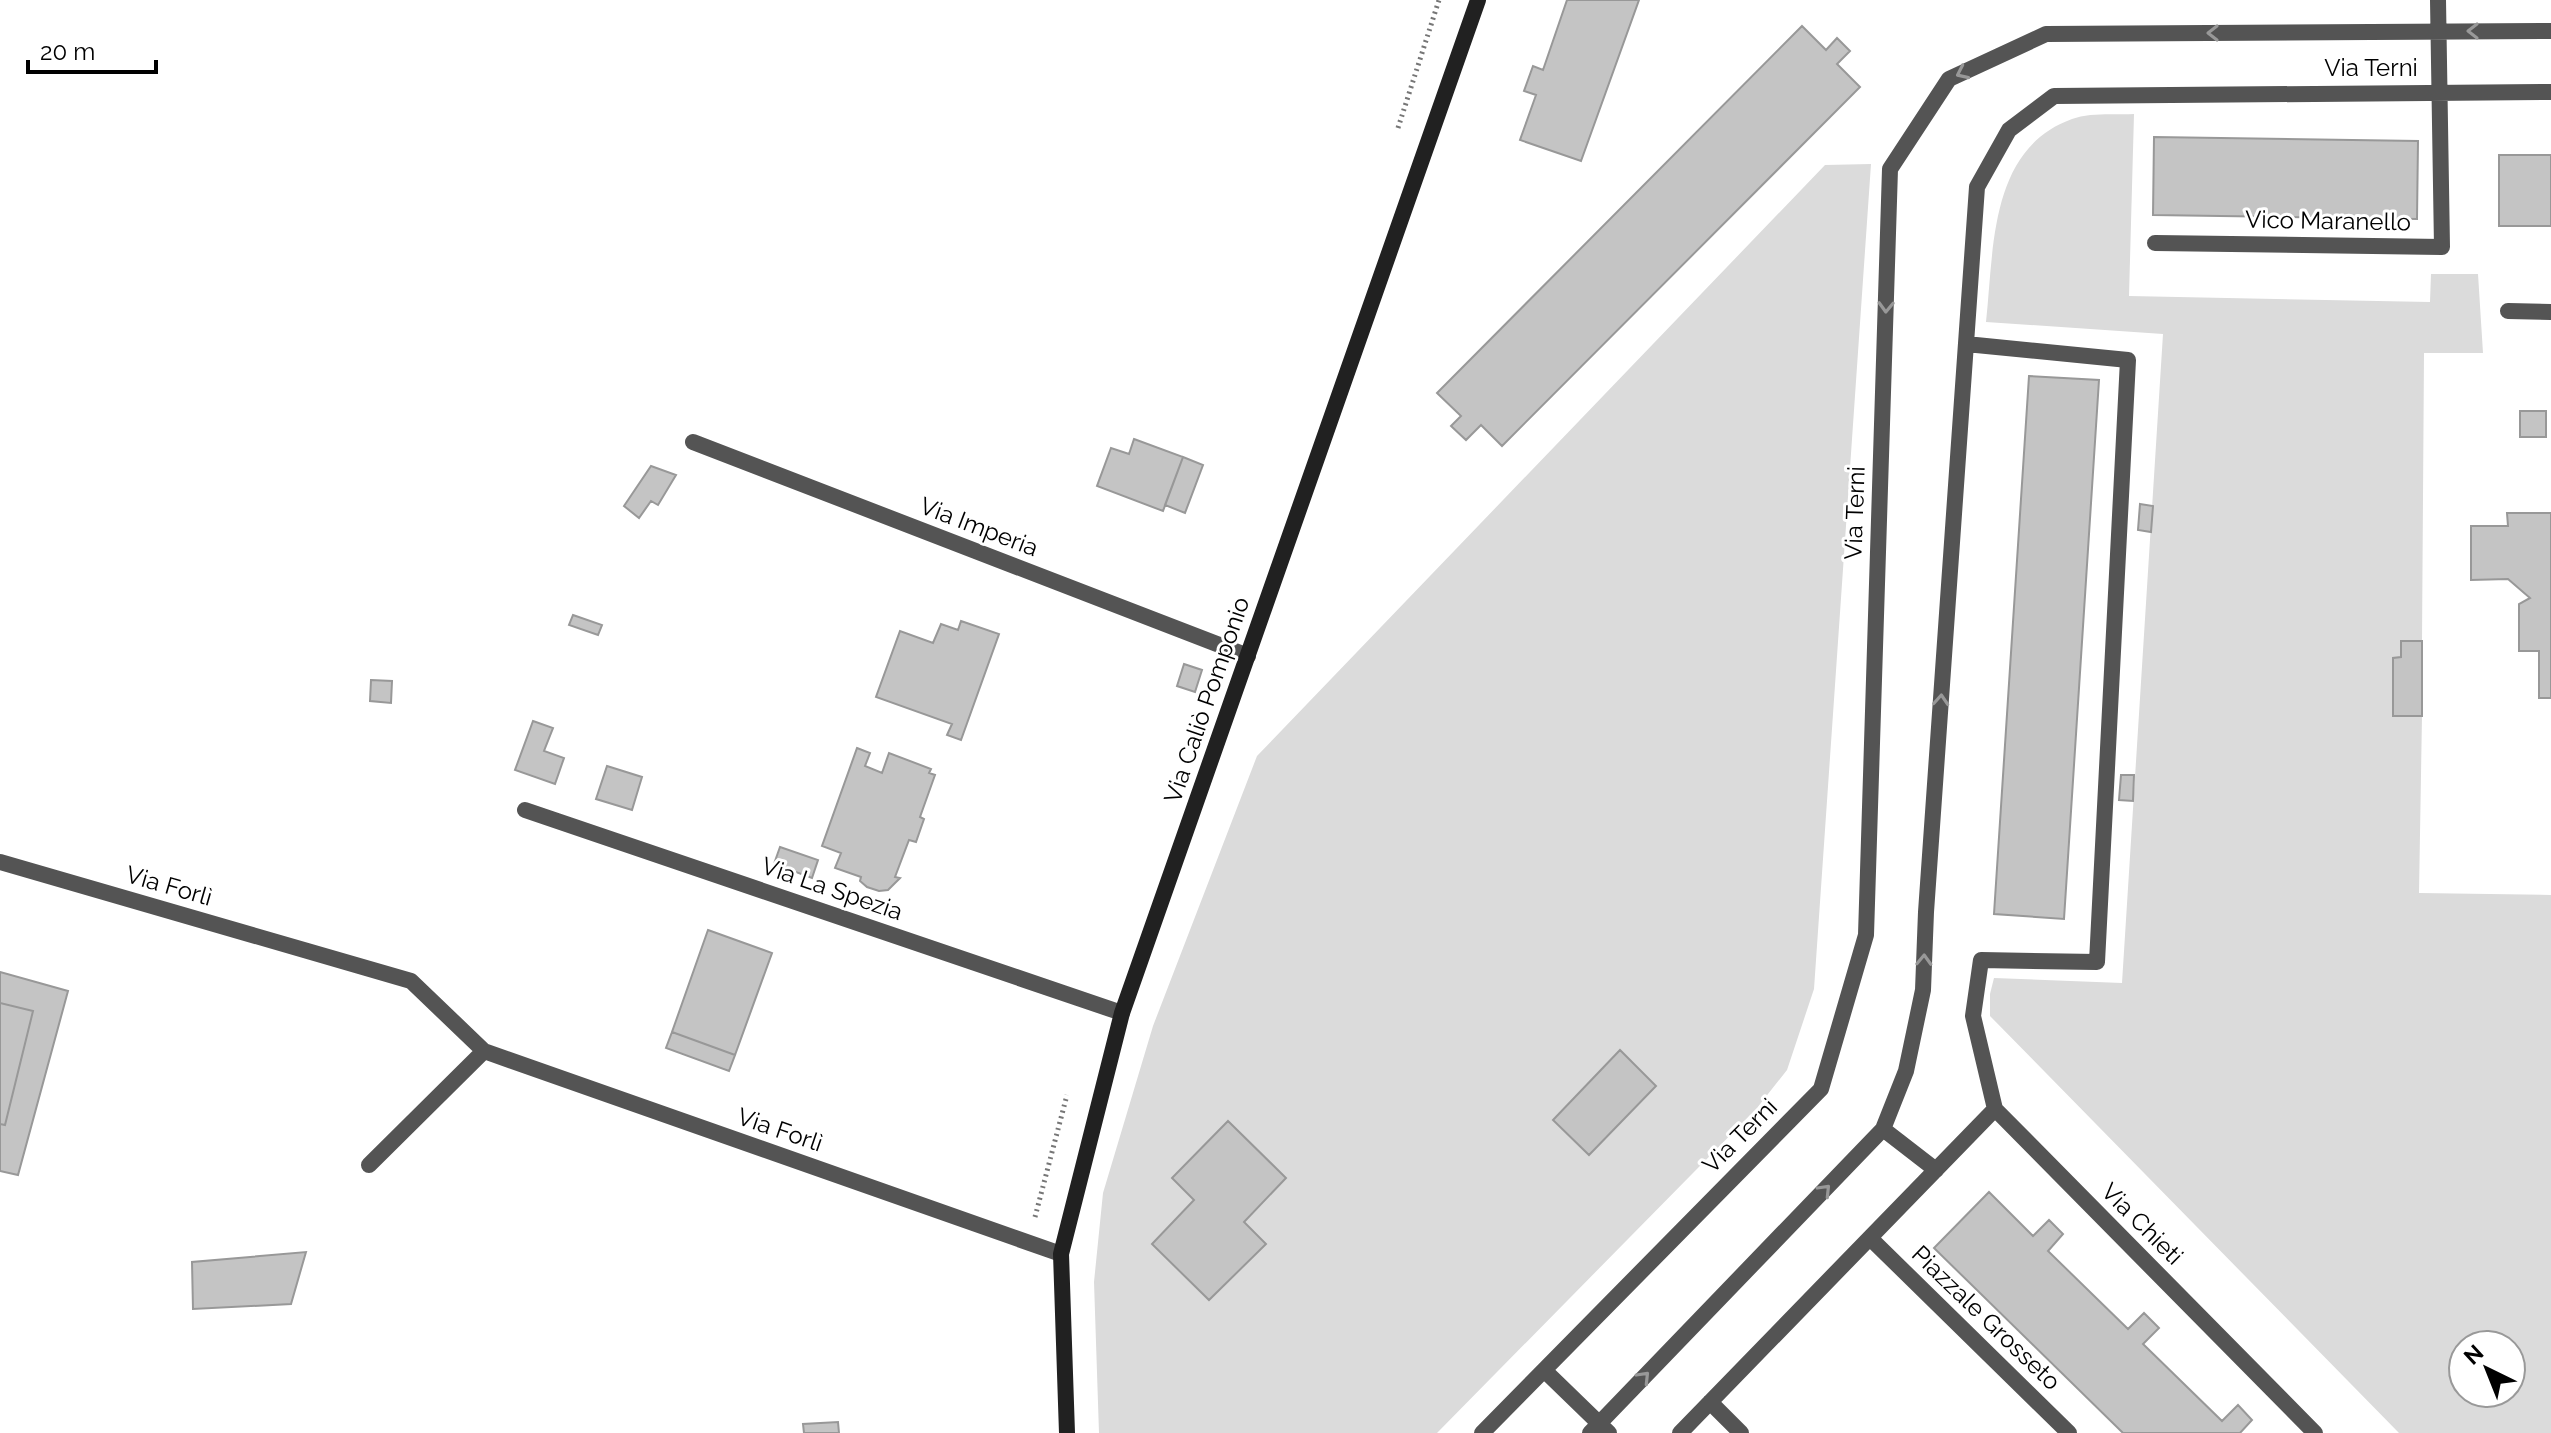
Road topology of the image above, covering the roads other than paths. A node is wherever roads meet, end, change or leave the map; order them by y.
1 (1478, 0) edge
2 (2438, 0) edge
3 (2551, 31) edge
4 (2438, 32) junction
5 (2440, 92) junction
6 (2551, 92) edge
7 (2155, 243) dead end
8 (2508, 311) dead end
9 (2551, 312) edge
10 (1966, 344) junction
11 (693, 442) dead end
12 (1248, 656) junction
13 (525, 810) dead end
14 (0, 862) edge
15 (1122, 1013) junction
16 (484, 1051) junction
17 (1995, 1109) junction
18 (1883, 1129) junction
19 (369, 1165) dead end
20 (1936, 1170) junction
21 (1870, 1238) junction
22 (1061, 1254) junction
23 (1544, 1370) junction
24 (1710, 1402) junction
25 (1599, 1430) edge
26 (1067, 1433) edge
27 (1482, 1433) edge
28 (1680, 1433) edge
29 (1741, 1433) edge
30 (2069, 1433) edge
31 (2315, 1433) edge

1 - 12 street, Via Caliò Pomponio
2 - 4 street
3 -> 4 street, Via Terni
4 - 5 street
4 -> 23 street, Via Terni
5 - 6 street, Via Terni
5 - 7 street, Vico Maranello
5 - 10 street, Via Terni
8 - 9 street
10 - 17 street
18 -> 10 street, Via Terni
11 - 12 street, Via Imperia
12 - 15 street, Via Caliò Pomponio
13 - 15 street, Via La Spezia
14 - 16 street, Via Forlì
15 - 22 street, Via Caliò Pomponio
16 - 19 street
16 - 22 street, Via Forlì
17 - 20 street
17 - 31 street, Via Chieti
18 - 20 street
25 -> 18 street, Via Terni
20 - 21 street
21 - 24 street
21 - 30 street, Piazzale Grosseto
22 - 26 street, Via Caliò Pomponio
23 - 25 street
23 - 27 street, Via Terni
24 - 28 street
24 - 29 street

